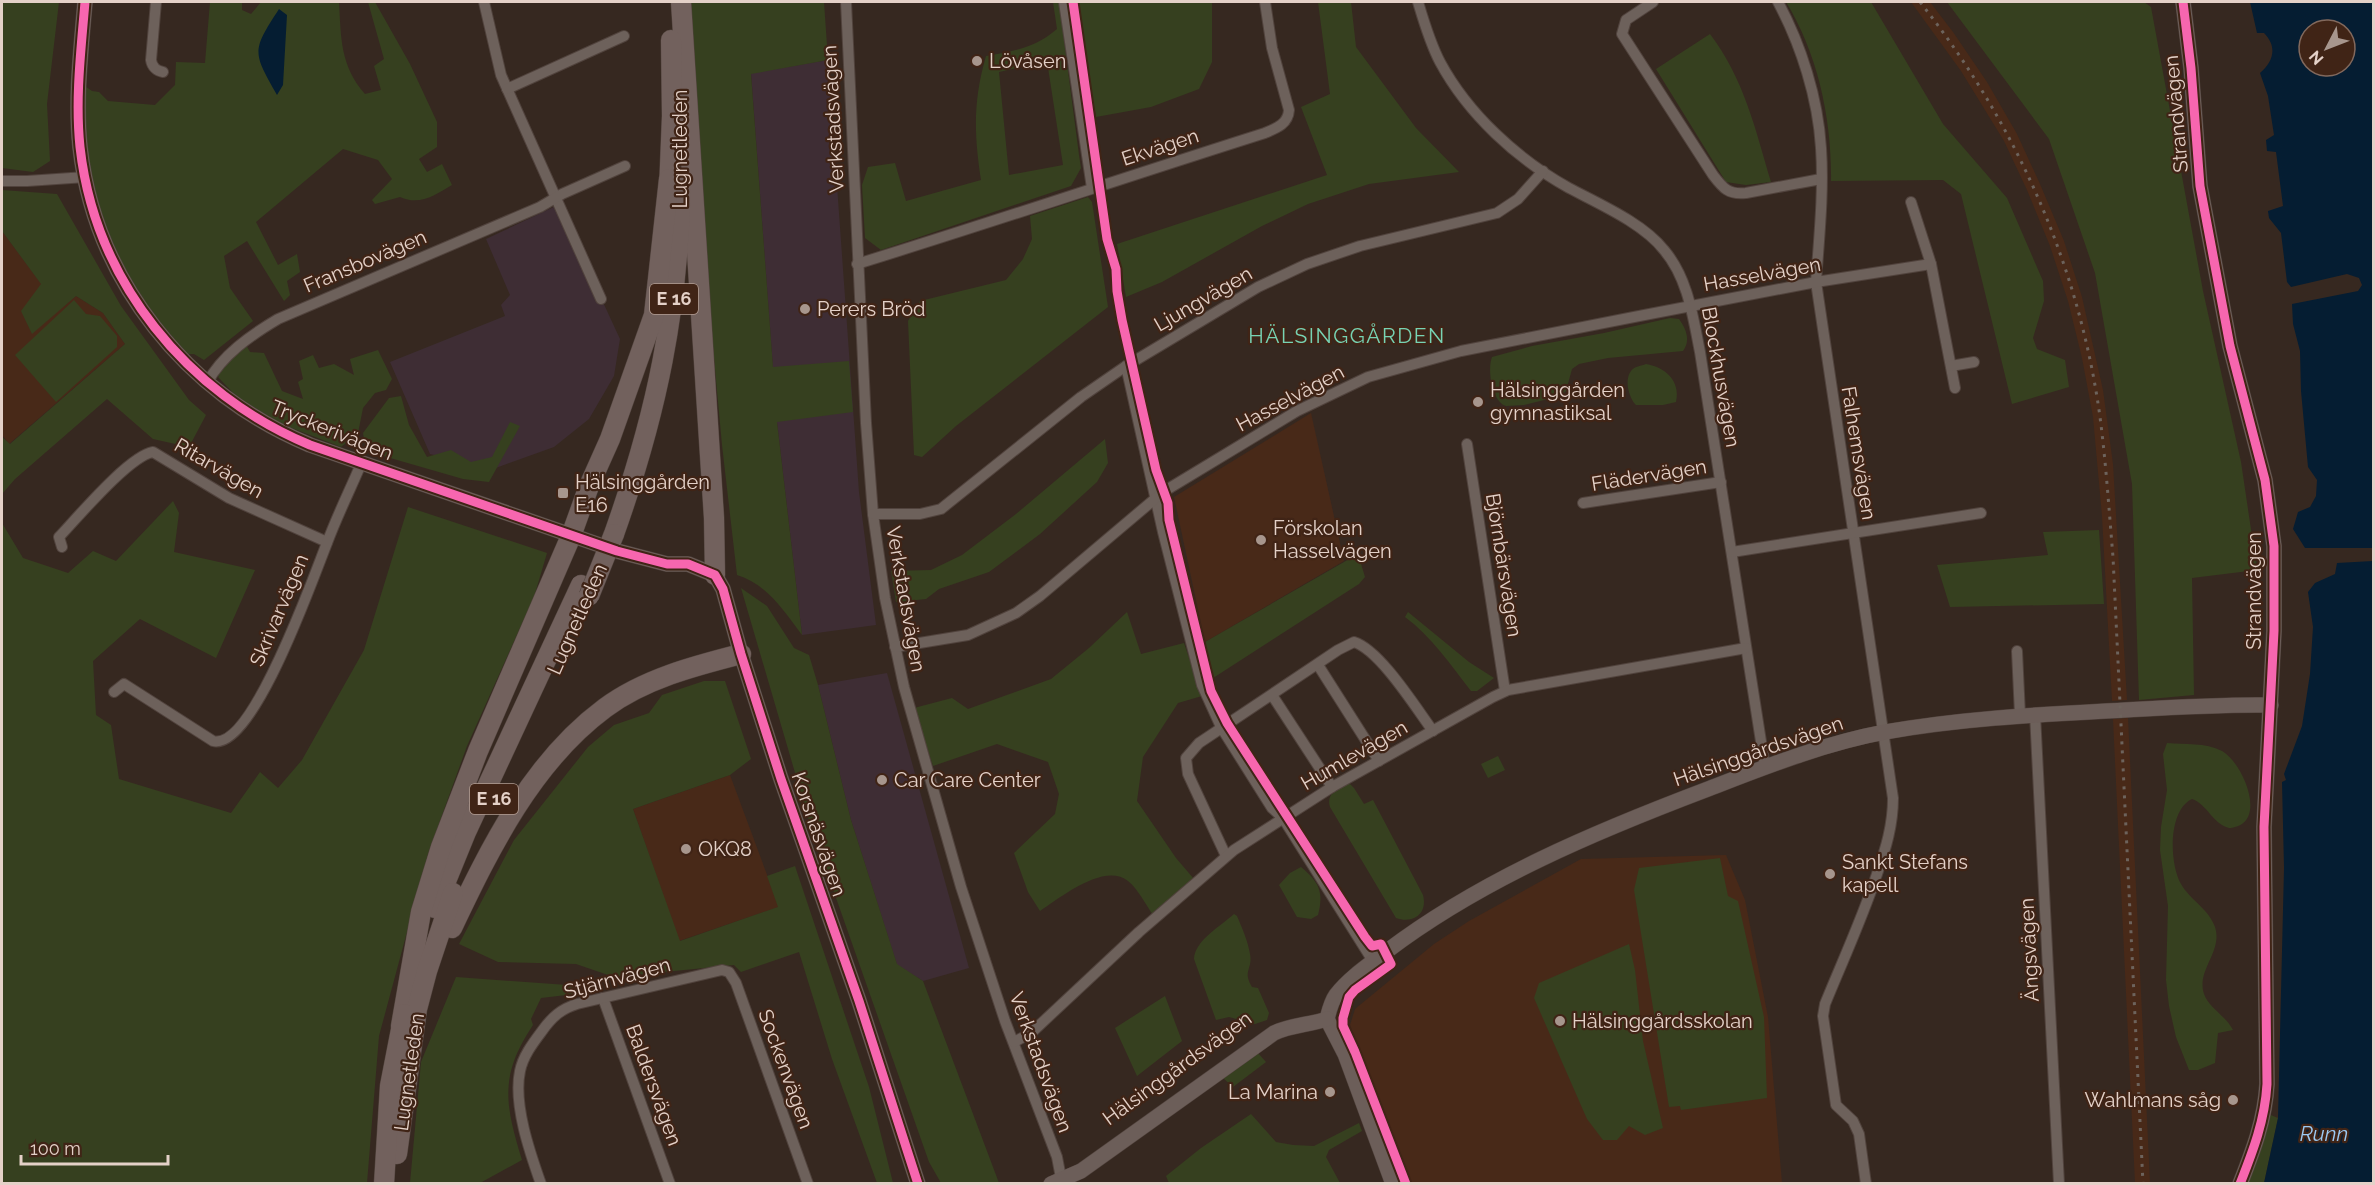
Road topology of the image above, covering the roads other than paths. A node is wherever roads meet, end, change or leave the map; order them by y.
1 (85, 2) edge
2 (156, 2) edge
3 (484, 2) edge
4 (670, 2) edge
5 (680, 2) edge
6 (846, 2) edge
7 (1064, 2) edge
8 (1265, 2) edge
9 (1418, 2) edge
10 (1653, 2) edge
11 (1778, 2) edge
12 (2183, 2) edge
13 (624, 36) dead end
14 (163, 72) dead end
15 (507, 89) junction
16 (626, 166) dead end
17 (1543, 171) junction
18 (86, 177) junction
19 (669, 179) junction
20 (1821, 179) junction
21 (2, 181) edge
22 (1092, 188) junction
23 (555, 199) junction
24 (1911, 202) dead end
25 (857, 264) junction
26 (1931, 264) junction
27 (1816, 282) junction
28 (601, 299) dead end
29 (1691, 305) junction
30 (1974, 362) dead end
31 (1126, 366) junction
32 (1951, 366) junction
33 (207, 383) junction
34 (1955, 388) dead end
35 (1467, 444) dead end
36 (362, 464) junction
37 (1721, 482) junction
38 (1156, 497) junction
39 (1583, 503) dead end
40 (1981, 513) dead end
41 (873, 514) junction
42 (610, 529) junction
43 (1853, 532) junction
44 (571, 536) junction
45 (327, 542) junction
46 (62, 546) dead end
47 (1732, 552) junction
48 (715, 575) junction
49 (585, 590) junction
50 (895, 647) junction
51 (1746, 648) junction
52 (2016, 651) dead end
53 (741, 654) junction
54 (1318, 665) junction
55 (1505, 691) junction
56 (114, 692) dead end
57 (1272, 695) junction
58 (2271, 705) junction
59 (2028, 715) junction
60 (1221, 727) junction
61 (1432, 731) junction
62 (1883, 732) junction
63 (1379, 761) junction
64 (1765, 767) junction
65 (1332, 787) junction
66 (1283, 818) junction
67 (1226, 856) junction
68 (1373, 961) junction
69 (726, 970) joint
70 (603, 998) junction
71 (1327, 1019) junction
72 (401, 1026) junction
73 (1014, 1041) junction
74 (410, 1056) junction
75 (893, 1104) junction
76 (1056, 1181) edge
77 (384, 1184) edge
78 (396, 1184) edge
79 (541, 1184) edge
80 (670, 1184) edge
81 (808, 1184) edge
82 (918, 1184) edge
83 (926, 1184) edge
84 (1393, 1184) edge
85 (1866, 1184) edge
86 (2059, 1184) edge
87 (2240, 1184) edge

1 - 18 street, Tryckerivägen
2 - 14 street
3 - 15 street
4 - 19 highway, E 16
5 - 42 highway, Lugnetleden / E 16
5 - 48 highway, E 16
6 - 25 street, Verkstadsvägen
7 - 22 street
8 - 22 street, Ekvägen
9 - 17 street, Blockhusvägen
10 - 20 street
11 - 20 street, Falhemsvägen
12 - 58 street, Strandvägen
13 - 15 street
15 - 23 street
16 - 23 street, Fransbovägen
17 - 29 street, Blockhusvägen
17 - 31 street, Ljungvägen
18 - 21 street
18 - 33 street, Tryckerivägen
19 - 42 highway, Lugnetleden / E 16
19 - 44 highway, E 16
20 - 27 street, Falhemsvägen
22 - 25 street, Ekvägen
23 - 28 street
23 - 33 street, Fransbovägen
24 - 26 street
25 - 41 street, Verkstadsvägen
26 - 27 street, Hasselvägen
26 - 32 street
27 - 29 street, Hasselvägen
27 - 43 street, Falhemsvägen
29 - 37 street, Blockhusvägen
29 - 38 street, Hasselvägen
30 - 32 street
31 - 38 street
31 - 41 street, Ljungvägen
32 - 34 street
33 - 36 street, Tryckerivägen
35 - 55 street, Björnbärsvägen
36 - 44 street, Tryckerivägen
36 - 45 street, Skrivarvägen
37 - 39 street, Flädervägen
37 - 47 street, Blockhusvägen
38 - 50 street, Hasselvägen
38 - 60 street
40 - 43 street
41 - 50 street, Verkstadsvägen
42 - 49 highway, Lugnetleden / E 16, bridge
43 - 47 street
43 - 62 street, Falhemsvägen
44 - 48 street, Tryckerivägen
44 - 72 highway, E 16
45 - 46 street, Ritarvägen
45 - 56 street, Skrivarvägen
47 - 51 street, Blockhusvägen
48 - 53 street, Korsnäsvägen
49 - 72 highway, Lugnetleden / E 16
49 - 74 highway, Lugnetleden / E 16
50 - 73 street, Verkstadsvägen
51 - 55 street, Humlevägen
51 - 64 street, Blockhusvägen
52 - 59 street, Ängsvägen
53 - 74 highway, E 16
53 - 75 street, Korsnäsvägen
54 - 57 street
54 - 61 street
54 - 63 street
55 - 61 street, Humlevägen
57 - 60 street
57 - 65 street
58 - 59 street, Hälsinggårdsvägen
58 - 87 street, Strandvägen
59 - 62 street, Hälsinggårdsvägen
59 - 86 street, Ängsvägen
60 - 66 street
60 - 67 street
61 - 63 street, Humlevägen
62 - 64 street, Hälsinggårdsvägen
62 - 85 street, Falhemsvägen
63 - 65 street, Humlevägen
64 - 68 street, Hälsinggårdsvägen
65 - 66 street, Humlevägen
66 - 67 street, Humlevägen
66 - 68 street
67 - 73 street, Humlevägen
68 - 71 street, Hälsinggårdsvägen
69 - 70 street, Stjärnvägen
69 - 81 street, Sockenvägen
70 - 79 street, Stjärnvägen
70 - 80 street, Baldersvägen
71 - 76 street, Hälsinggårdsvägen
71 - 84 street
72 - 77 highway, Lugnetleden / E 16
73 - 76 street, Verkstadsvägen
74 - 78 highway, Lugnetleden / E 16
75 - 82 street, Korsnäsvägen
75 - 83 street, Korsnäsvägen

